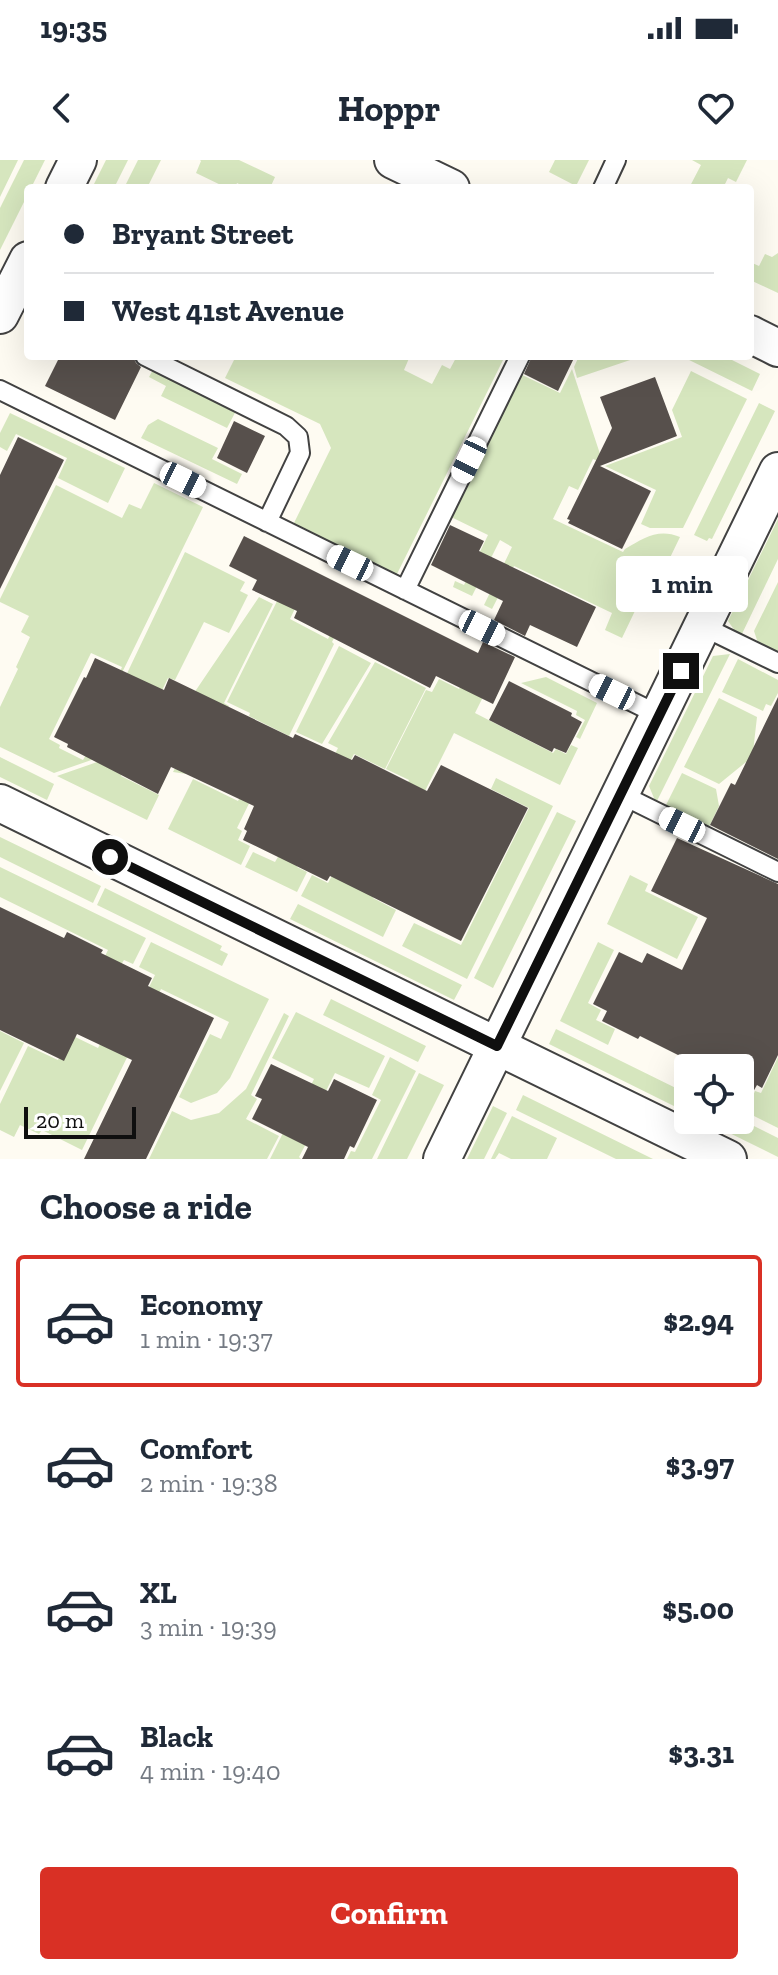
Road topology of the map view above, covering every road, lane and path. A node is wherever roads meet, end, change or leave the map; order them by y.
1 (78, 160) edge
2 (393, 160) edge
3 (616, 160) edge
4 (66, 184) edge
5 (443, 184) edge
6 (605, 184) edge
7 (754, 336) edge
8 (778, 348) edge
9 (153, 360) edge
10 (518, 360) edge
11 (0, 390) edge
12 (778, 471) edge
13 (267, 522) junction
14 (405, 590) junction
15 (702, 626) junction
16 (778, 663) edge
17 (659, 715) junction
18 (620, 794) junction
19 (0, 803) edge
20 (778, 872) edge
21 (497, 1046) junction
22 (442, 1159) edge
23 (728, 1159) edge

1 - 4 street
2 - 5 street
3 - 6 lane
7 - 8 street
9 - 13 lane
10 - 14 lane
11 - 13 lane
12 - 15 street
13 - 14 lane
14 - 17 lane
15 - 16 lane
15 - 17 street
17 - 18 street
18 - 20 lane
18 - 21 street
19 - 21 street
21 - 22 street
21 - 23 street

